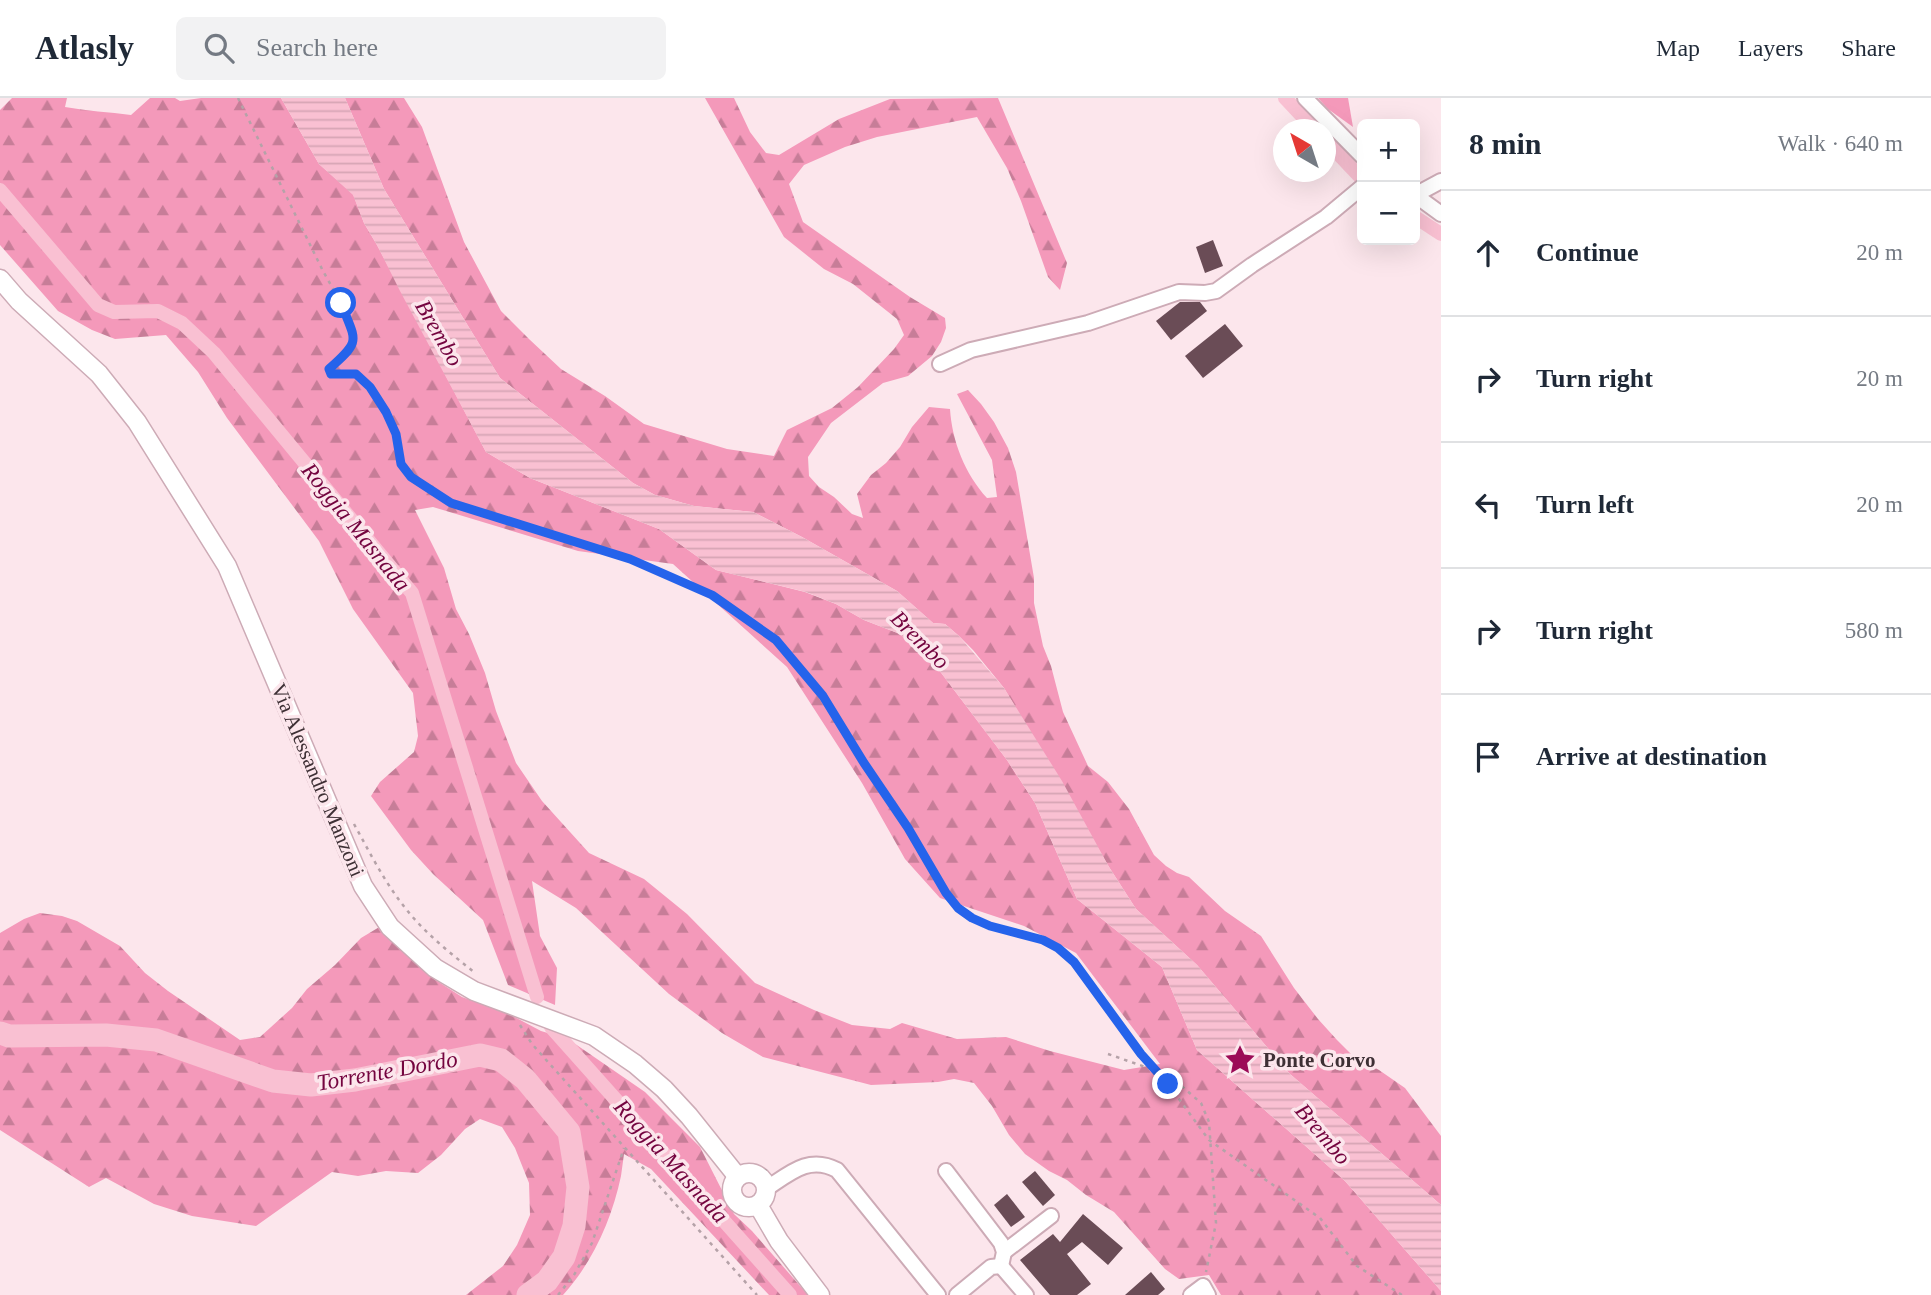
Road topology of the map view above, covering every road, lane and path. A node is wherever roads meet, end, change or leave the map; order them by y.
1 (239, 98) edge
2 (1305, 98) edge
3 (1357, 151) edge
4 (1441, 181) edge
5 (1357, 192) edge
6 (1420, 192) edge
7 (1420, 199) edge
8 (1441, 214) edge
9 (0, 279) edge
10 (940, 364) dead end
11 (352, 820) dead end
12 (480, 977) dead end
13 (516, 1020) dead end
14 (1108, 1054) dead end
15 (1156, 1071) junction
16 (1209, 1140) junction
17 (624, 1148) junction
18 (946, 1171) dead end
19 (737, 1176) junction
20 (762, 1197) junction
21 (1051, 1216) dead end
22 (1002, 1259) junction
23 (1201, 1292) edge
24 (558, 1295) edge
25 (757, 1295) edge
26 (820, 1295) edge
27 (938, 1295) edge
28 (957, 1295) edge
29 (1026, 1295) edge
30 (1402, 1295) edge

1 - 15 path
2 - 3 street
4 - 6 street
5 - 10 street
7 - 8 street
9 - 19 street, Via Alessandro Manzoni
11 - 12 path
13 - 17 path
14 - 15 path
15 - 16 path
15 - 16 path
16 - 23 path
16 - 30 path
17 - 24 path
17 - 25 path
18 - 22 street
19 - 20 street
19 - 20 street
20 - 26 street
20 - 27 street
21 - 22 street
22 - 28 street
22 - 29 street

